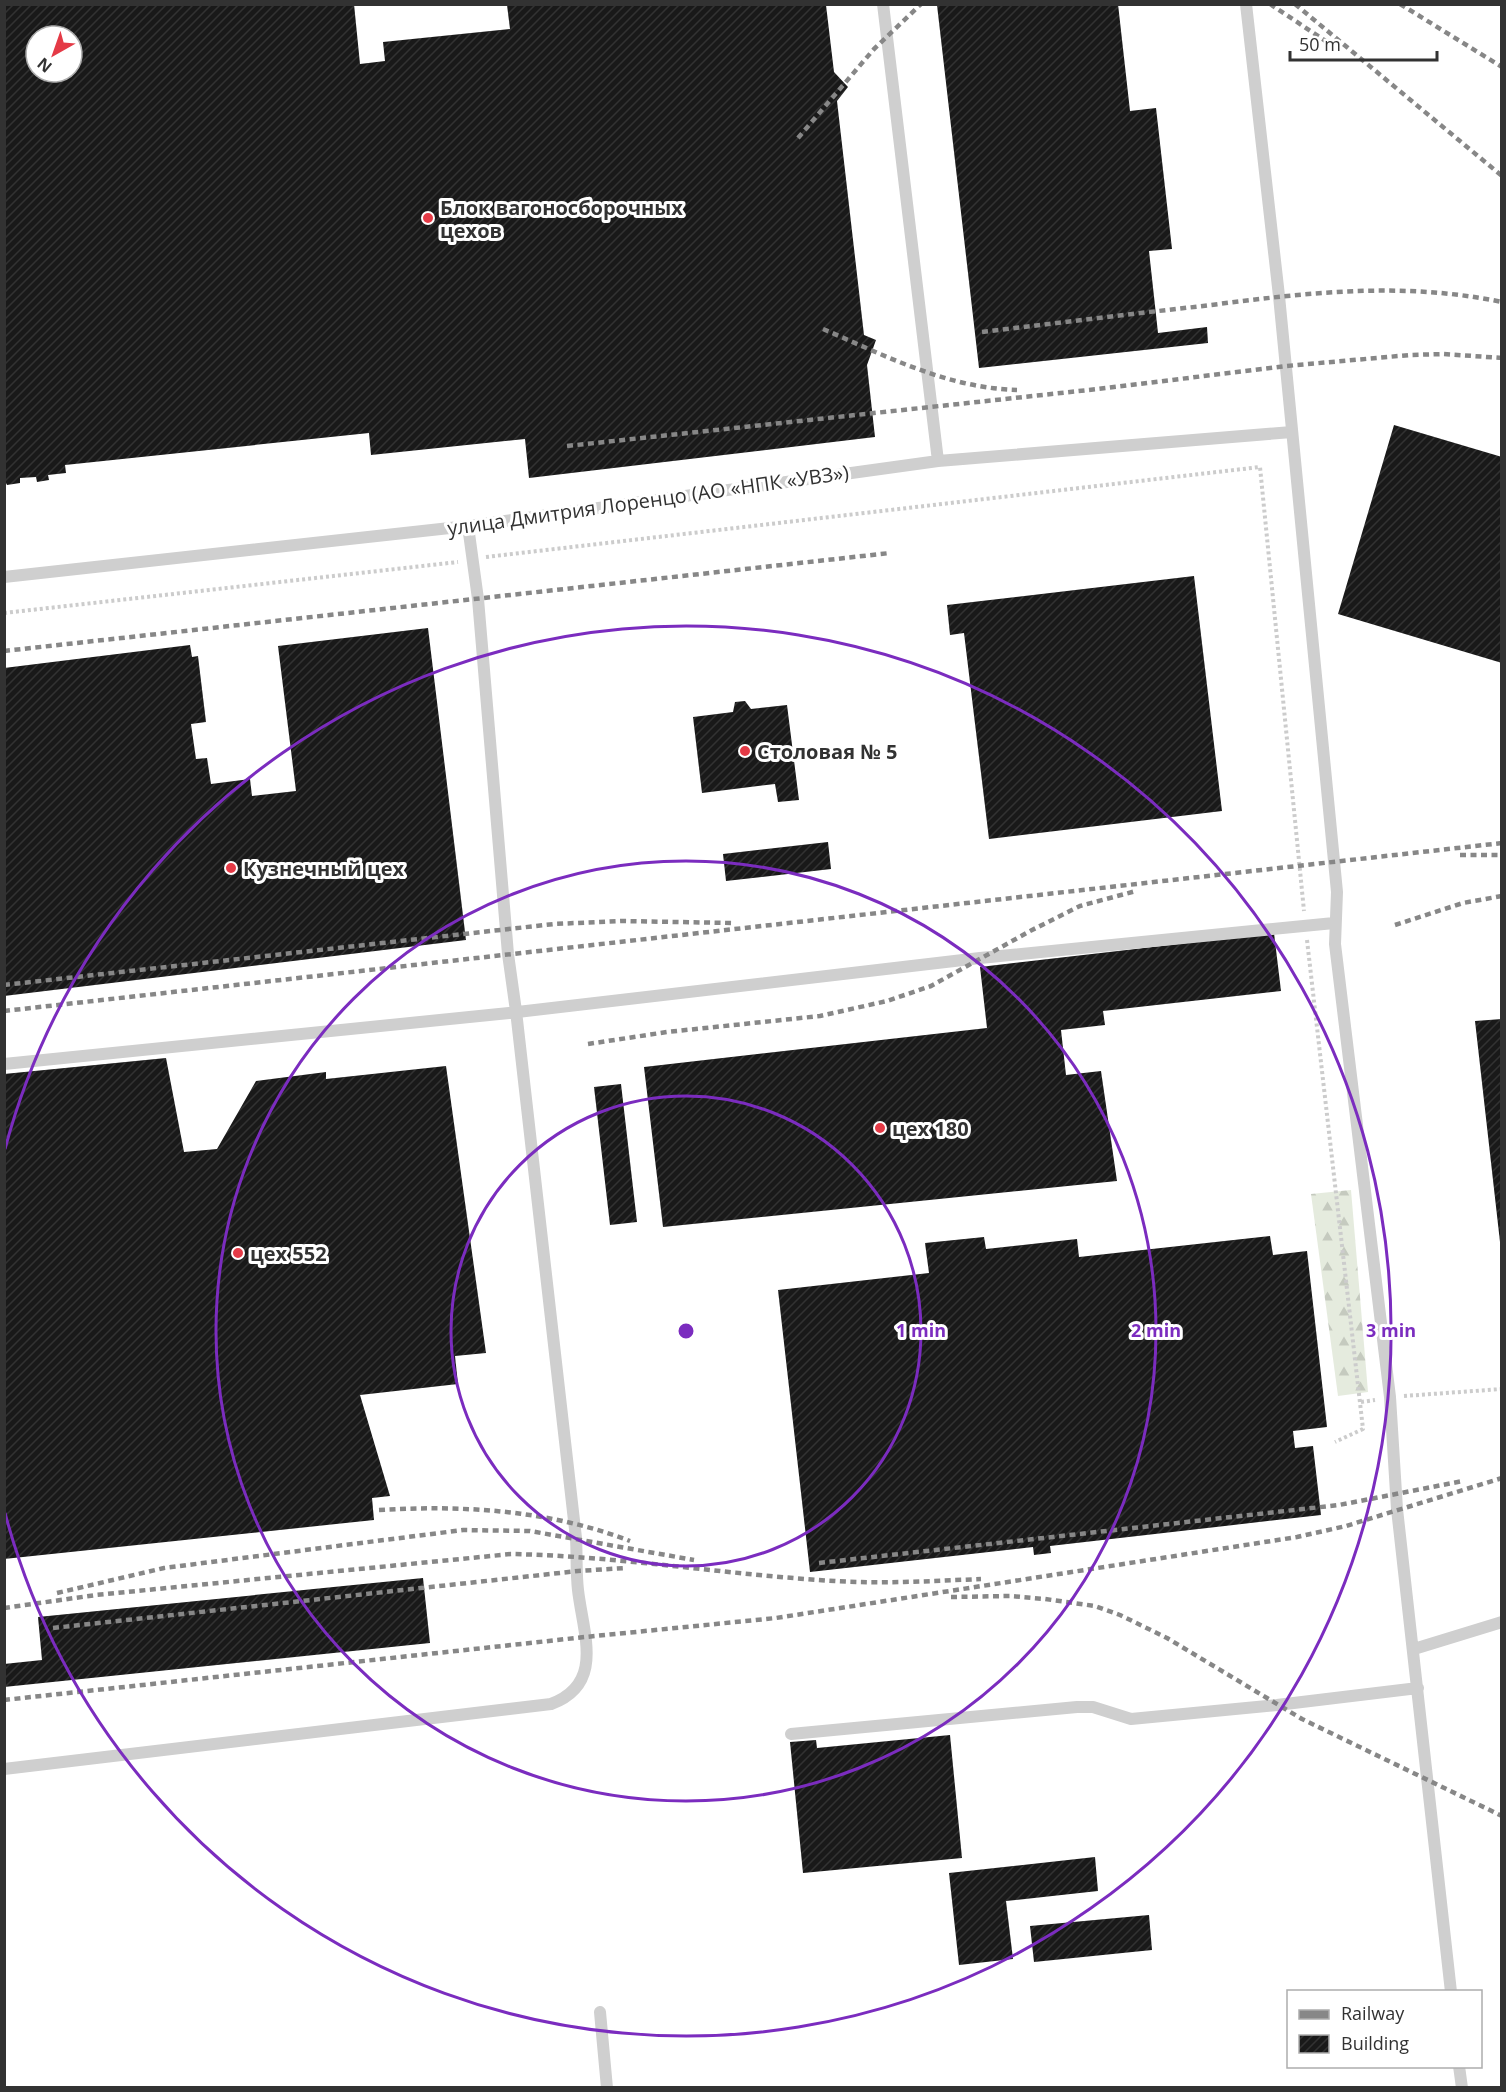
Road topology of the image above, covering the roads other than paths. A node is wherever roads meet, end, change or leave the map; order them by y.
1 (883, 4) edge
2 (1246, 4) edge
3 (1292, 432) junction
4 (938, 460) junction
5 (468, 526) junction
6 (4, 577) edge
7 (1334, 923) junction
8 (516, 1011) junction
9 (4, 1064) edge
10 (1502, 1622) edge
11 (1414, 1649) junction
12 (1418, 1688) junction
13 (790, 1734) dead end
14 (4, 1769) edge
15 (1451, 1990) edge
16 (600, 2012) dead end
17 (1459, 2068) edge
18 (607, 2088) edge
19 (1461, 2088) edge

1 - 4 lane
2 - 3 lane
3 - 4 lane, улица Дмитрия Лоренцо (АО «НПК «УВЗ»)
3 - 7 lane
4 - 5 lane, улица Дмитрия Лоренцо (АО «НПК «УВЗ»)
5 - 6 lane, улица Дмитрия Лоренцо (АО «НПК «УВЗ»)
5 - 8 lane
7 - 8 lane
7 - 11 lane
8 - 9 lane
8 - 14 lane
10 - 11 lane
11 - 12 lane
12 - 13 lane
12 - 15 lane
16 - 18 lane
17 - 19 lane

